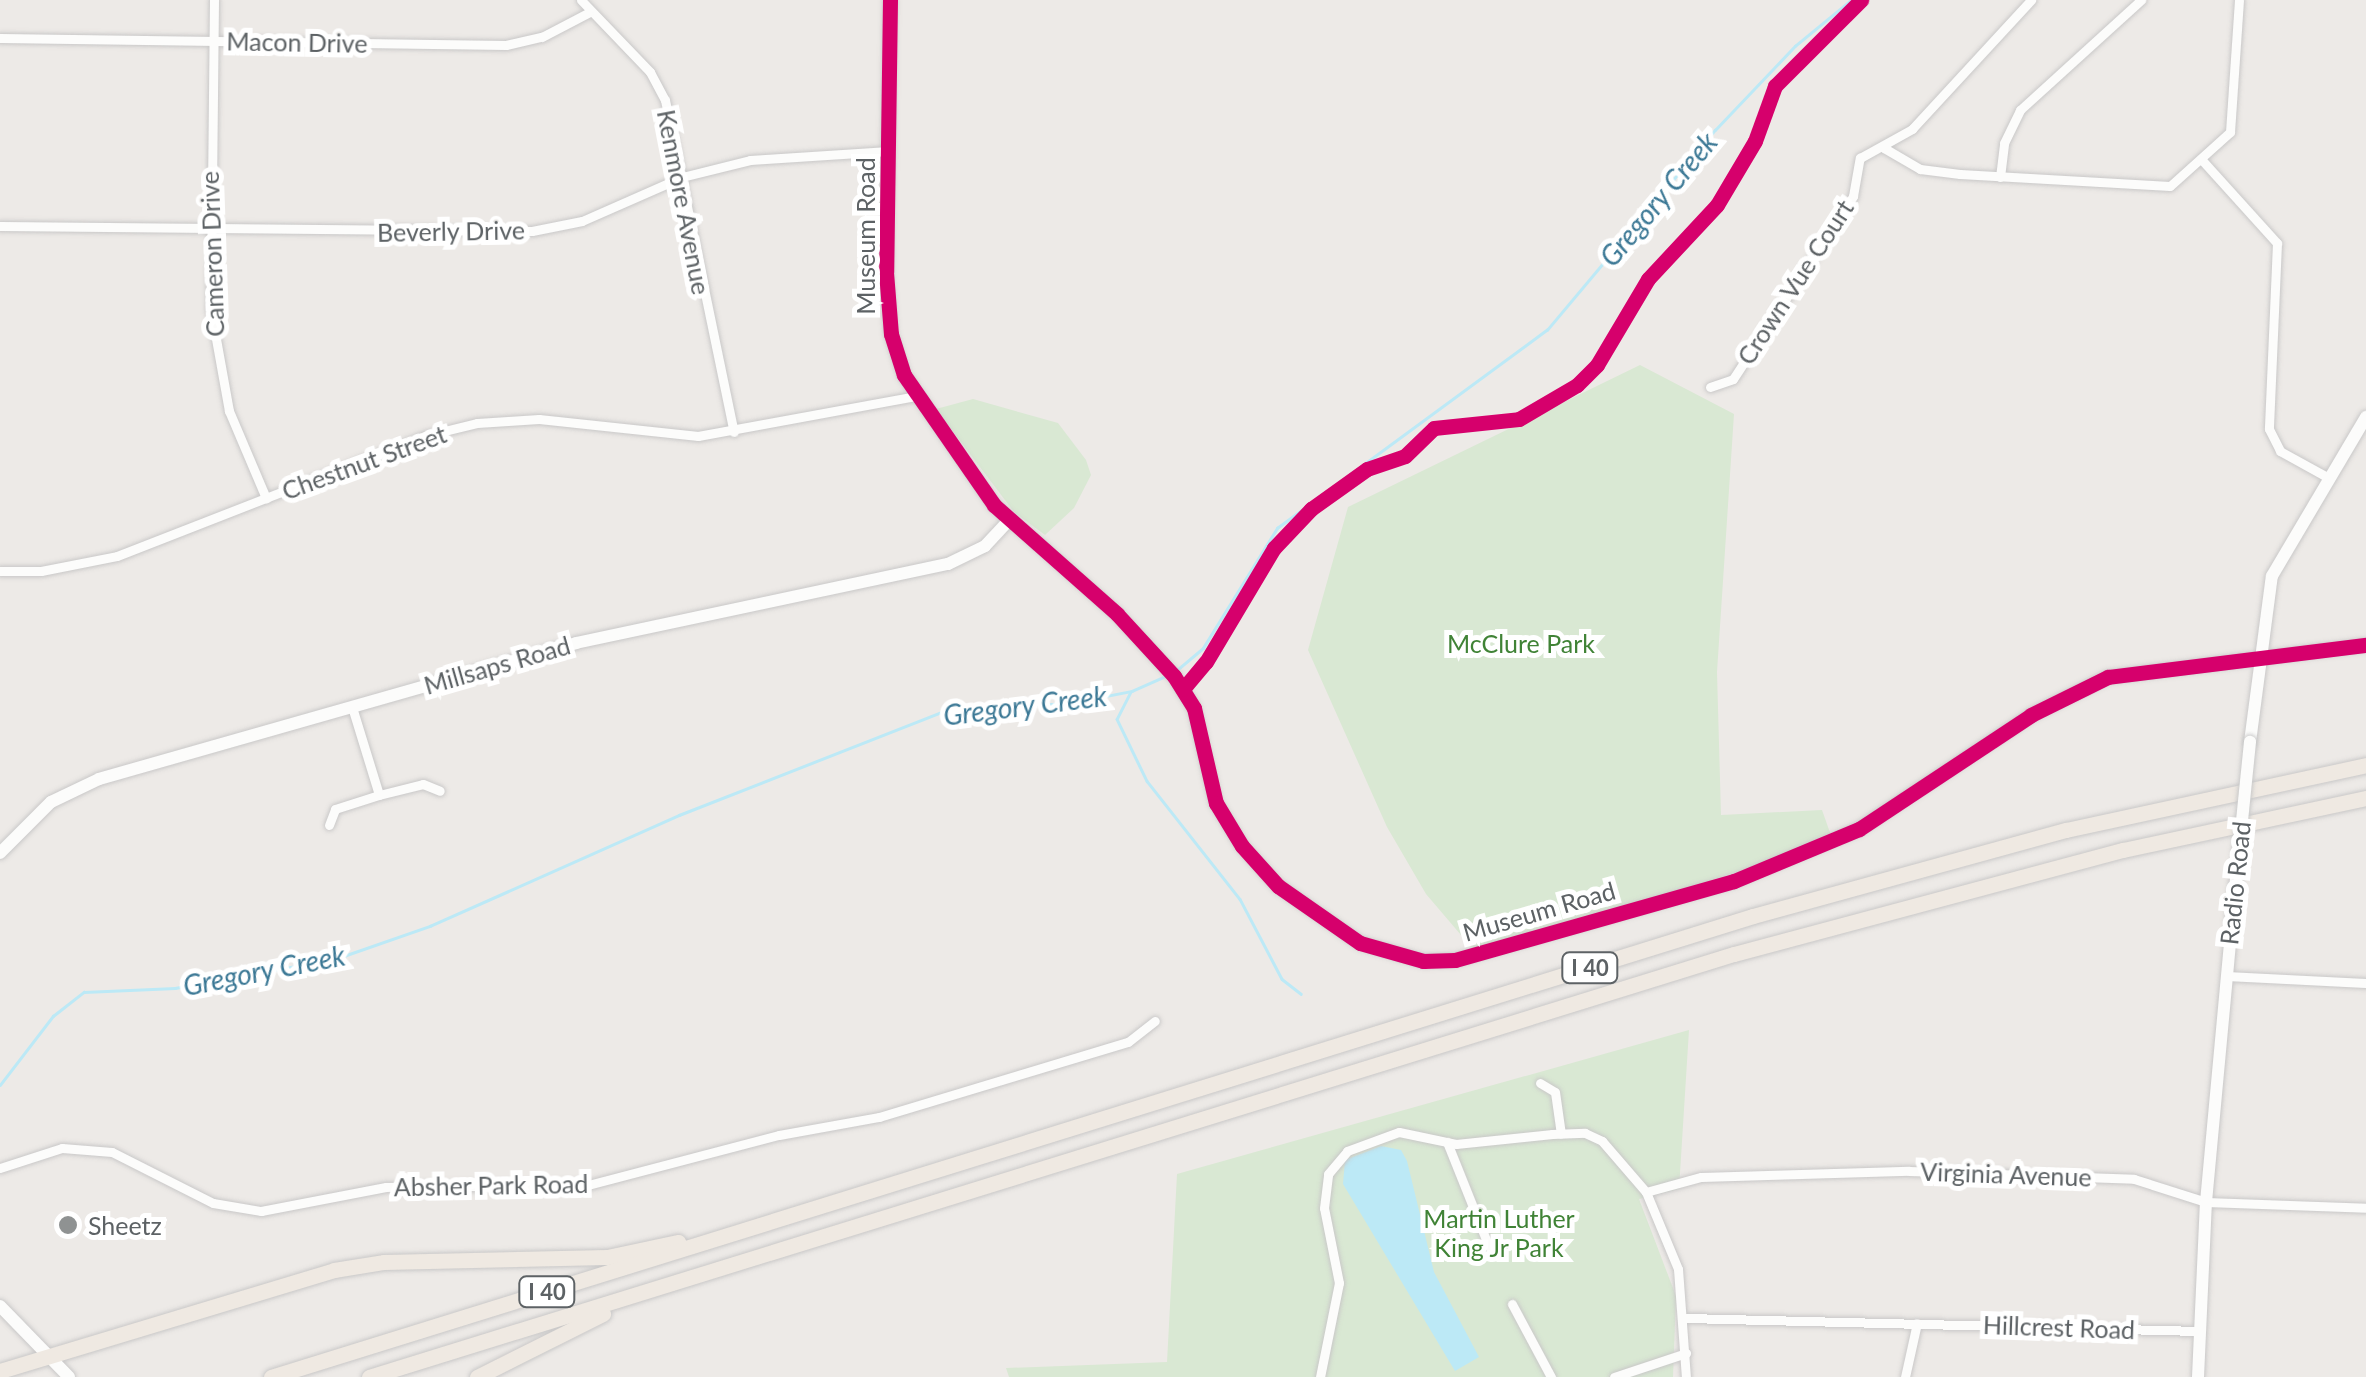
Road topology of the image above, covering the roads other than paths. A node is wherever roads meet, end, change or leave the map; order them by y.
1 (214, 0) edge
2 (581, 0) edge
3 (890, 0) edge
4 (2031, 0) edge
5 (2141, 0) edge
6 (2239, 0) edge
7 (588, 12) junction
8 (0, 38) edge
9 (212, 41) junction
10 (1884, 148) junction
11 (890, 151) junction
12 (2202, 160) junction
13 (2000, 176) junction
14 (682, 177) junction
15 (0, 226) edge
16 (207, 230) junction
17 (1710, 387) dead end
18 (915, 396) junction
19 (2366, 416) edge
20 (734, 432) junction
21 (2328, 478) junction
22 (266, 498) junction
23 (1008, 521) junction
24 (0, 571) edge
25 (2366, 645) edge
26 (2258, 656) junction
27 (352, 706) junction
28 (2366, 764) edge
29 (440, 791) dead end
30 (379, 795) junction
31 (2366, 798) edge
32 (328, 824) dead end
33 (0, 852) edge
34 (2226, 976) junction
35 (2366, 983) edge
36 (1155, 1021) dead end
37 (1540, 1083) dead end
38 (1562, 1134) junction
39 (1447, 1142) junction
40 (0, 1168) edge
41 (1646, 1192) junction
42 (2206, 1202) junction
43 (823, 1207) junction
44 (2366, 1208) edge
45 (1489, 1246) dead end
46 (686, 1279) junction
47 (1512, 1304) dead end
48 (0, 1306) edge
49 (1686, 1318) junction
50 (1917, 1324) junction
51 (2200, 1332) junction
52 (1686, 1353) junction
53 (48, 1355) junction
54 (0, 1370) edge
55 (69, 1377) edge
56 (271, 1377) edge
57 (370, 1377) edge
58 (477, 1377) edge
59 (1320, 1377) edge
60 (1550, 1377) edge
61 (1614, 1377) edge
62 (1686, 1377) edge
63 (1904, 1377) edge
64 (2198, 1377) edge

1 - 9 street, Cameron Drive
2 - 7 street, Kenmore Avenue
3 - 11 street, Museum Road
4 - 10 street, Crown Vue Court
5 - 13 street
6 - 12 street
7 - 9 street, Macon Drive
7 - 14 street, Kenmore Avenue
8 - 9 street, Macon Drive
9 - 16 street, Cameron Drive
10 - 13 street
10 - 17 street, Crown Vue Court
11 - 14 street, Beverly Drive
11 - 18 street, Museum Road
12 - 13 street
12 - 21 street
14 - 16 street, Beverly Drive
14 - 20 street, Kenmore Avenue
15 - 16 street, Beverly Drive
16 - 22 street, Cameron Drive
18 - 20 street, Chestnut Street
18 - 23 street, Museum Road
19 - 21 street, Radio Road
20 - 22 street, Chestnut Street
21 - 26 street, Radio Road
22 - 24 street, Chestnut Street
23 - 26 street, Museum Road
23 - 27 street, Millsaps Road
25 - 26 street, Museum Road
26 - 34 street, Radio Road, bridge
27 - 30 street
27 - 33 street, Millsaps Road
28 - 43 highway, I 40
29 - 30 street
30 - 32 street
31 - 46 highway, I 40
34 - 35 street
34 - 42 street, Radio Road
36 - 40 street, Absher Park Road
37 - 38 street
38 - 39 street
38 - 41 street
39 - 45 street
39 - 59 street
41 - 42 street, Virginia Avenue
41 - 49 street
42 - 44 street, Virginia Avenue
42 - 51 street, Radio Road
43 - 53 highway
43 - 56 highway, I 40
46 - 57 highway, I 40
46 - 58 highway
47 - 60 street
48 - 53 street
49 - 50 street, Hillcrest Road
49 - 52 street
50 - 51 street, Hillcrest Road
50 - 63 street
51 - 64 street, Radio Road
52 - 61 street
52 - 62 street
53 - 54 highway
53 - 55 street

